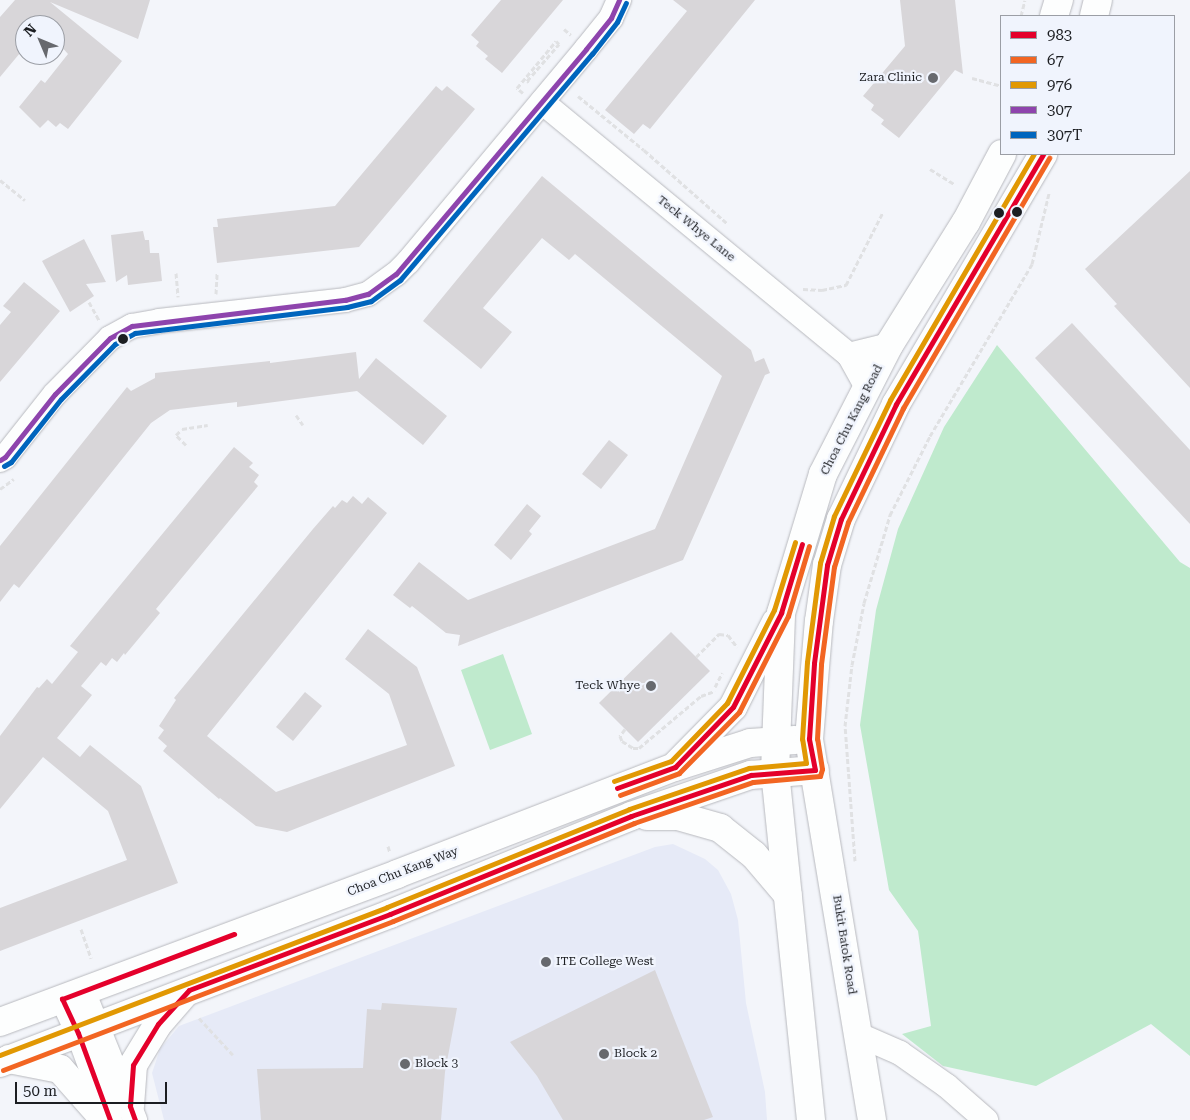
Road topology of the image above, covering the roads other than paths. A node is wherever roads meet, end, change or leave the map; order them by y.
1 (619, 0) edge
2 (1059, 0) edge
3 (1098, 0) edge
4 (1054, 15) edge
5 (1094, 15) edge
6 (534, 93) junction
7 (1001, 155) edge
8 (1042, 155) edge
9 (889, 345) junction
10 (849, 355) junction
11 (867, 388) junction
12 (9, 467) edge
13 (781, 613) junction
14 (809, 739) junction
15 (777, 742) junction
16 (675, 767) junction
17 (815, 770) junction
18 (775, 772) junction
19 (631, 816) junction
20 (788, 894) junction
21 (189, 990) junction
22 (73, 995) junction
23 (0, 1022) edge
24 (88, 1030) junction
25 (858, 1035) junction
26 (4, 1061) edge
27 (947, 1086) junction
28 (125, 1115) edge
29 (105, 1120) edge
30 (811, 1120) edge
31 (872, 1120) edge
32 (958, 1120) edge
33 (986, 1120) edge

1 - 6 street
2 - 4 main road
3 - 5 main road
6 - 10 street, Teck Whye Lane
6 - 12 street
7 - 9 main road, Choa Chu Kang Road
8 - 14 main road
9 - 10 street
9 - 11 main road, Choa Chu Kang Road
10 - 11 street, Teck Whye Lane
11 - 13 main road, Choa Chu Kang Road
13 - 15 main road, Choa Chu Kang Road
13 - 16 main road
14 - 15 main road, Choa Chu Kang Way
14 - 17 main road
15 - 16 main road, Choa Chu Kang Way
15 - 18 main road, Choa Chu Kang Road
16 - 22 main road, Choa Chu Kang Way
17 - 18 main road
17 - 25 main road, Bukit Batok Road
18 - 19 main road
18 - 20 main road
19 - 20 main road
19 - 21 main road
20 - 30 main road
21 - 24 main road
21 - 28 main road
22 - 23 main road, Choa Chu Kang Way
22 - 24 street
24 - 26 main road
24 - 28 street
25 - 27 street
25 - 31 main road, Bukit Batok Road
26 - 29 main road
27 - 32 street
27 - 33 street

